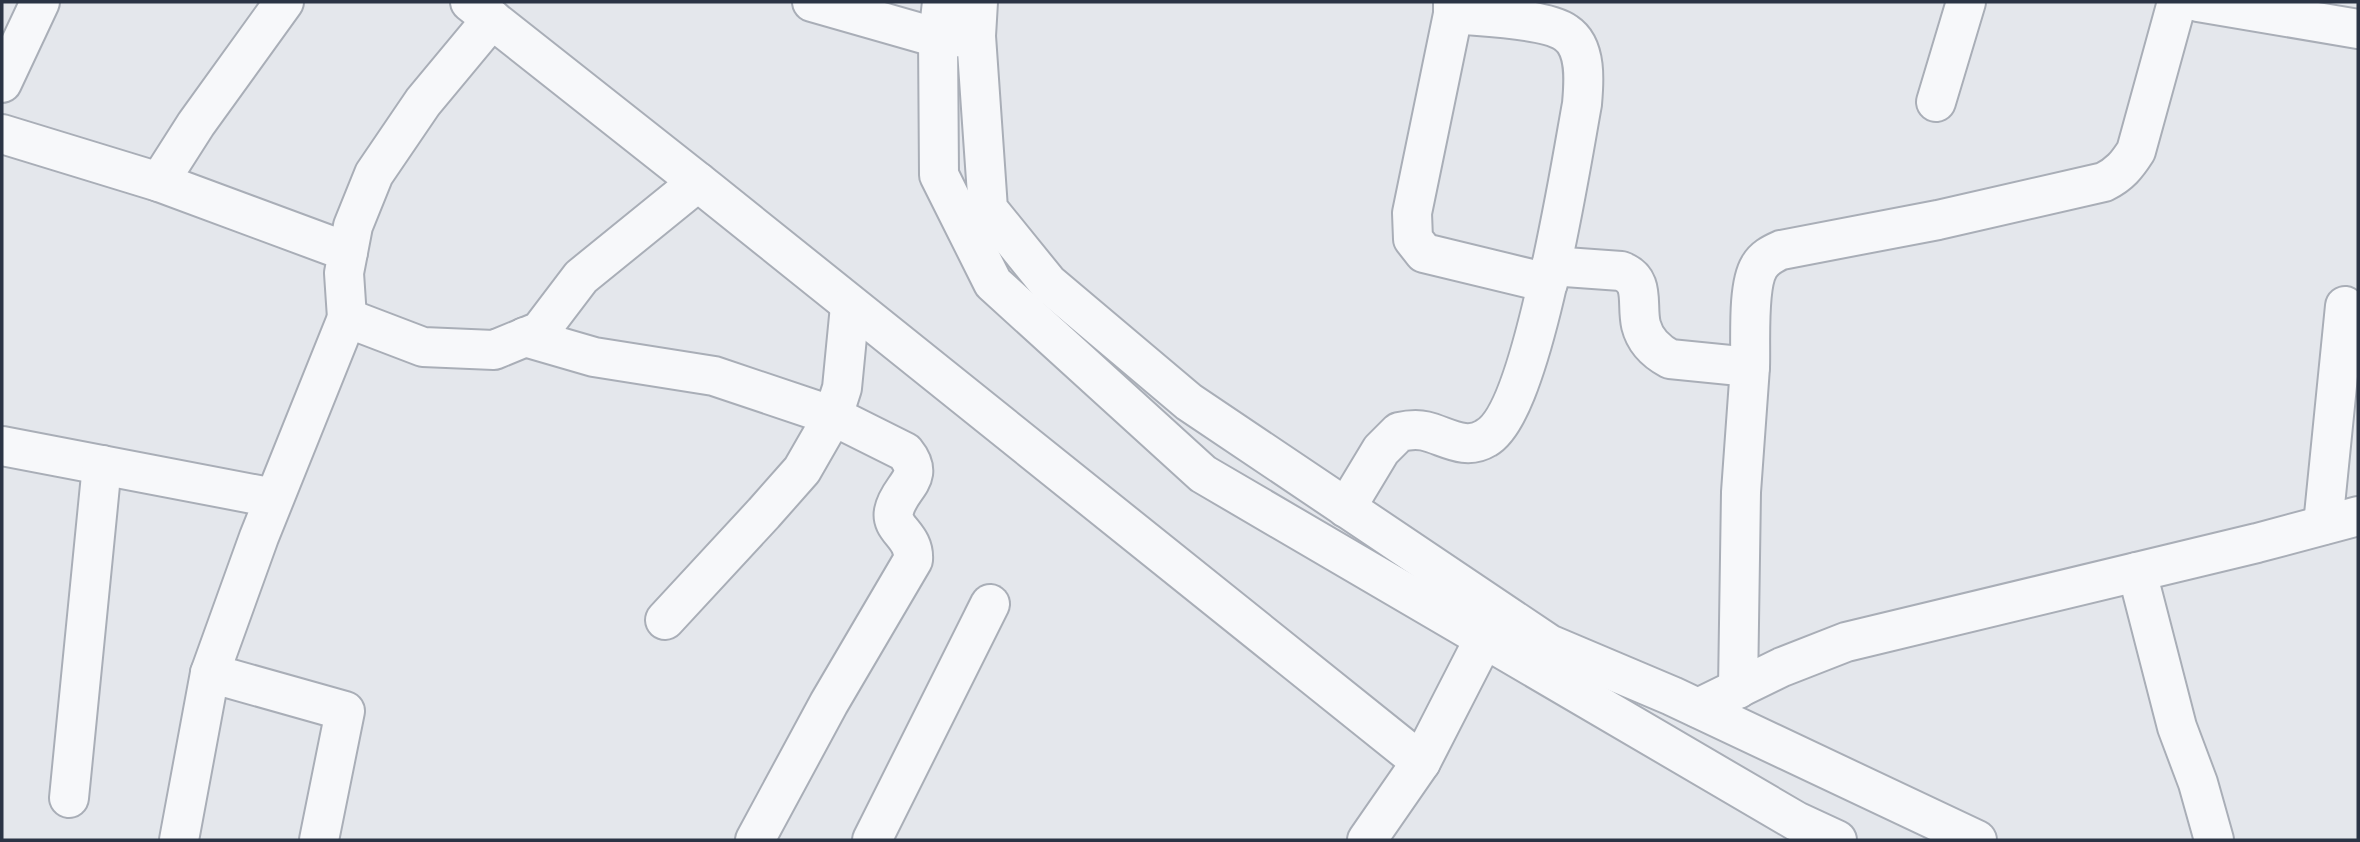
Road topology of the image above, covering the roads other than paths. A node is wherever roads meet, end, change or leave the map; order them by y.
1 (40, 2) edge
2 (285, 2) edge
3 (812, 2) edge
4 (1966, 2) edge
5 (2177, 2) edge
6 (2198, 2) edge
7 (1453, 8) edge
8 (481, 11) edge
9 (977, 19) edge
10 (940, 20) edge
11 (2358, 29) edge
12 (2, 83) edge
13 (1936, 102) dead end
14 (2, 134) edge
15 (698, 181) junction
16 (159, 182) junction
17 (348, 252) junction
18 (1550, 275) junction
19 (850, 306) junction
20 (2345, 306) dead end
21 (347, 318) junction
22 (525, 337) junction
23 (1750, 368) junction
24 (833, 416) junction
25 (2, 446) edge
26 (103, 465) junction
27 (274, 498) junction
28 (1346, 508) junction
29 (2341, 520) edge
30 (2137, 572) junction
31 (990, 604) dead end
32 (665, 620) dead end
33 (1484, 639) junction
34 (210, 673) junction
35 (1738, 689) junction
36 (1698, 708) junction
37 (1420, 762) junction
38 (69, 798) dead end
39 (190, 839) edge
40 (319, 840) edge
41 (755, 840) edge
42 (872, 840) edge
43 (1367, 840) edge
44 (1838, 840) edge
45 (1977, 840) edge
46 (2214, 840) edge

1 - 12 street
2 - 16 street
3 - 10 street
4 - 13 street
5 - 23 street
6 - 11 street
7 - 18 street
7 - 18 street
8 - 15 street
8 - 17 street
9 - 10 street
9 - 28 street
10 - 33 street
14 - 16 street
15 - 19 street
15 - 22 street
16 - 17 street
17 - 21 street
18 - 23 street
18 - 28 street
19 - 24 street
19 - 37 street
20 - 29 street
21 - 22 street
21 - 27 street
22 - 24 street
23 - 35 street
24 - 32 street
24 - 41 street
25 - 26 street
26 - 27 street
26 - 38 street
27 - 34 street
28 - 36 street
29 - 30 street
30 - 35 street
30 - 46 street
31 - 42 street
33 - 37 street
33 - 44 street
34 - 39 street
34 - 40 street
35 - 36 street
36 - 45 street
37 - 43 street

